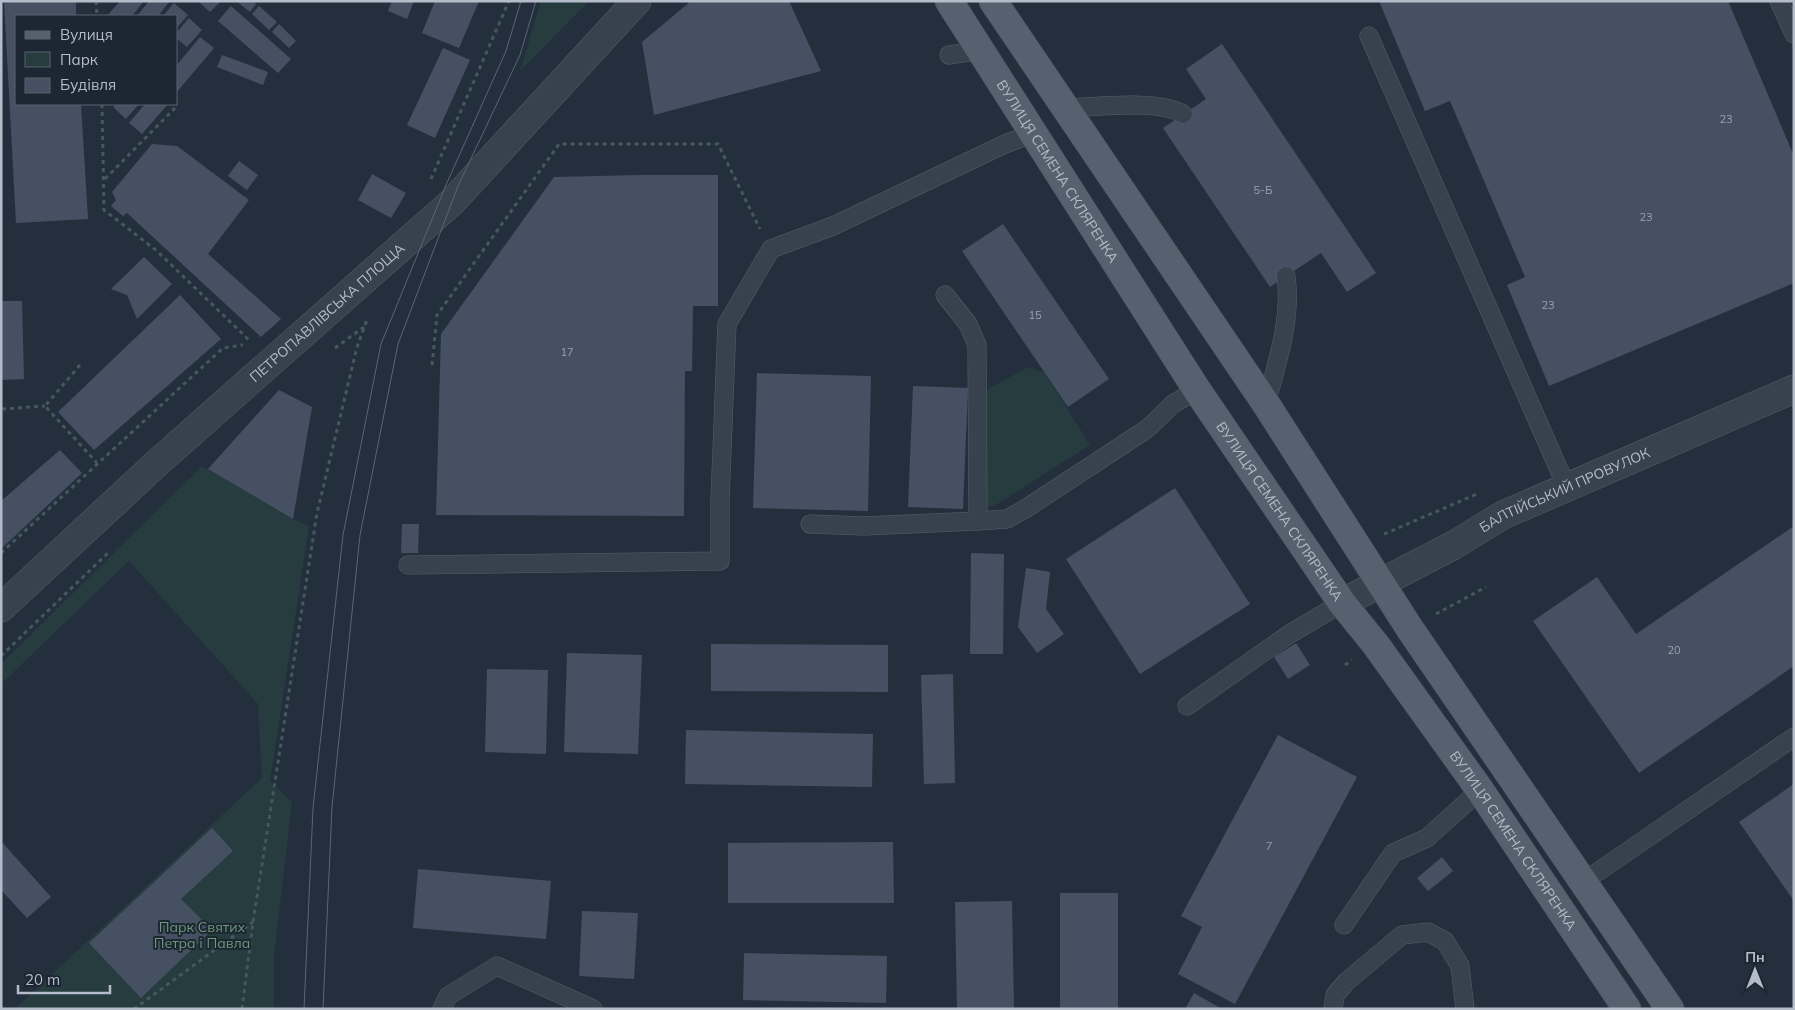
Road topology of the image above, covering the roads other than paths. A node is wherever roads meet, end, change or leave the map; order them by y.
1 (637, 1) edge
2 (949, 1) edge
3 (993, 1) edge
4 (1779, 1) edge
5 (1794, 34) edge
6 (1369, 36) dead end
7 (1066, 108) junction
8 (1183, 114) dead end
9 (1034, 132) junction
10 (1286, 276) dead end
11 (945, 294) dead end
12 (1794, 388) edge
13 (1197, 390) junction
14 (1266, 404) junction
15 (1567, 488) junction
16 (978, 521) junction
17 (810, 524) dead end
18 (408, 565) dead end
19 (1381, 584) junction
20 (1342, 603) junction
21 (1, 608) edge
22 (1186, 706) dead end
23 (1794, 737) edge
24 (1480, 790) junction
25 (1584, 882) junction
26 (1344, 925) dead end
27 (442, 1009) edge
28 (593, 1009) edge
29 (1332, 1009) edge
30 (1465, 1009) edge
31 (1627, 1009) edge
32 (1670, 1009) edge

1 - 21 street, ПЕТРОПАВЛІВСЬКА ПЛОЩА
2 - 9 main road, ВУЛИЦЯ СЕМЕНА СКЛЯРЕНКА
3 - 7 main road
4 - 5 lane
6 - 15 lane
7 - 8 lane
7 - 14 main road
9 - 13 main road, ВУЛИЦЯ СЕМЕНА СКЛЯРЕНКА
9 - 18 lane
10 - 14 lane
11 - 16 lane
12 - 15 street, БАЛТІЙСЬКИЙ ПРОВУЛОК
13 - 16 lane
13 - 20 main road, ВУЛИЦЯ СЕМЕНА СКЛЯРЕНКА
14 - 19 main road
15 - 19 street, БАЛТІЙСЬКИЙ ПРОВУЛОК
16 - 17 lane
19 - 20 street, БАЛТІЙСЬКИЙ ПРОВУЛОК
19 - 25 main road
20 - 22 lane
20 - 24 main road, ВУЛИЦЯ СЕМЕНА СКЛЯРЕНКА
23 - 25 lane
24 - 26 lane
24 - 31 main road, ВУЛИЦЯ СЕМЕНА СКЛЯРЕНКА
25 - 32 main road
27 - 28 lane
29 - 30 lane

